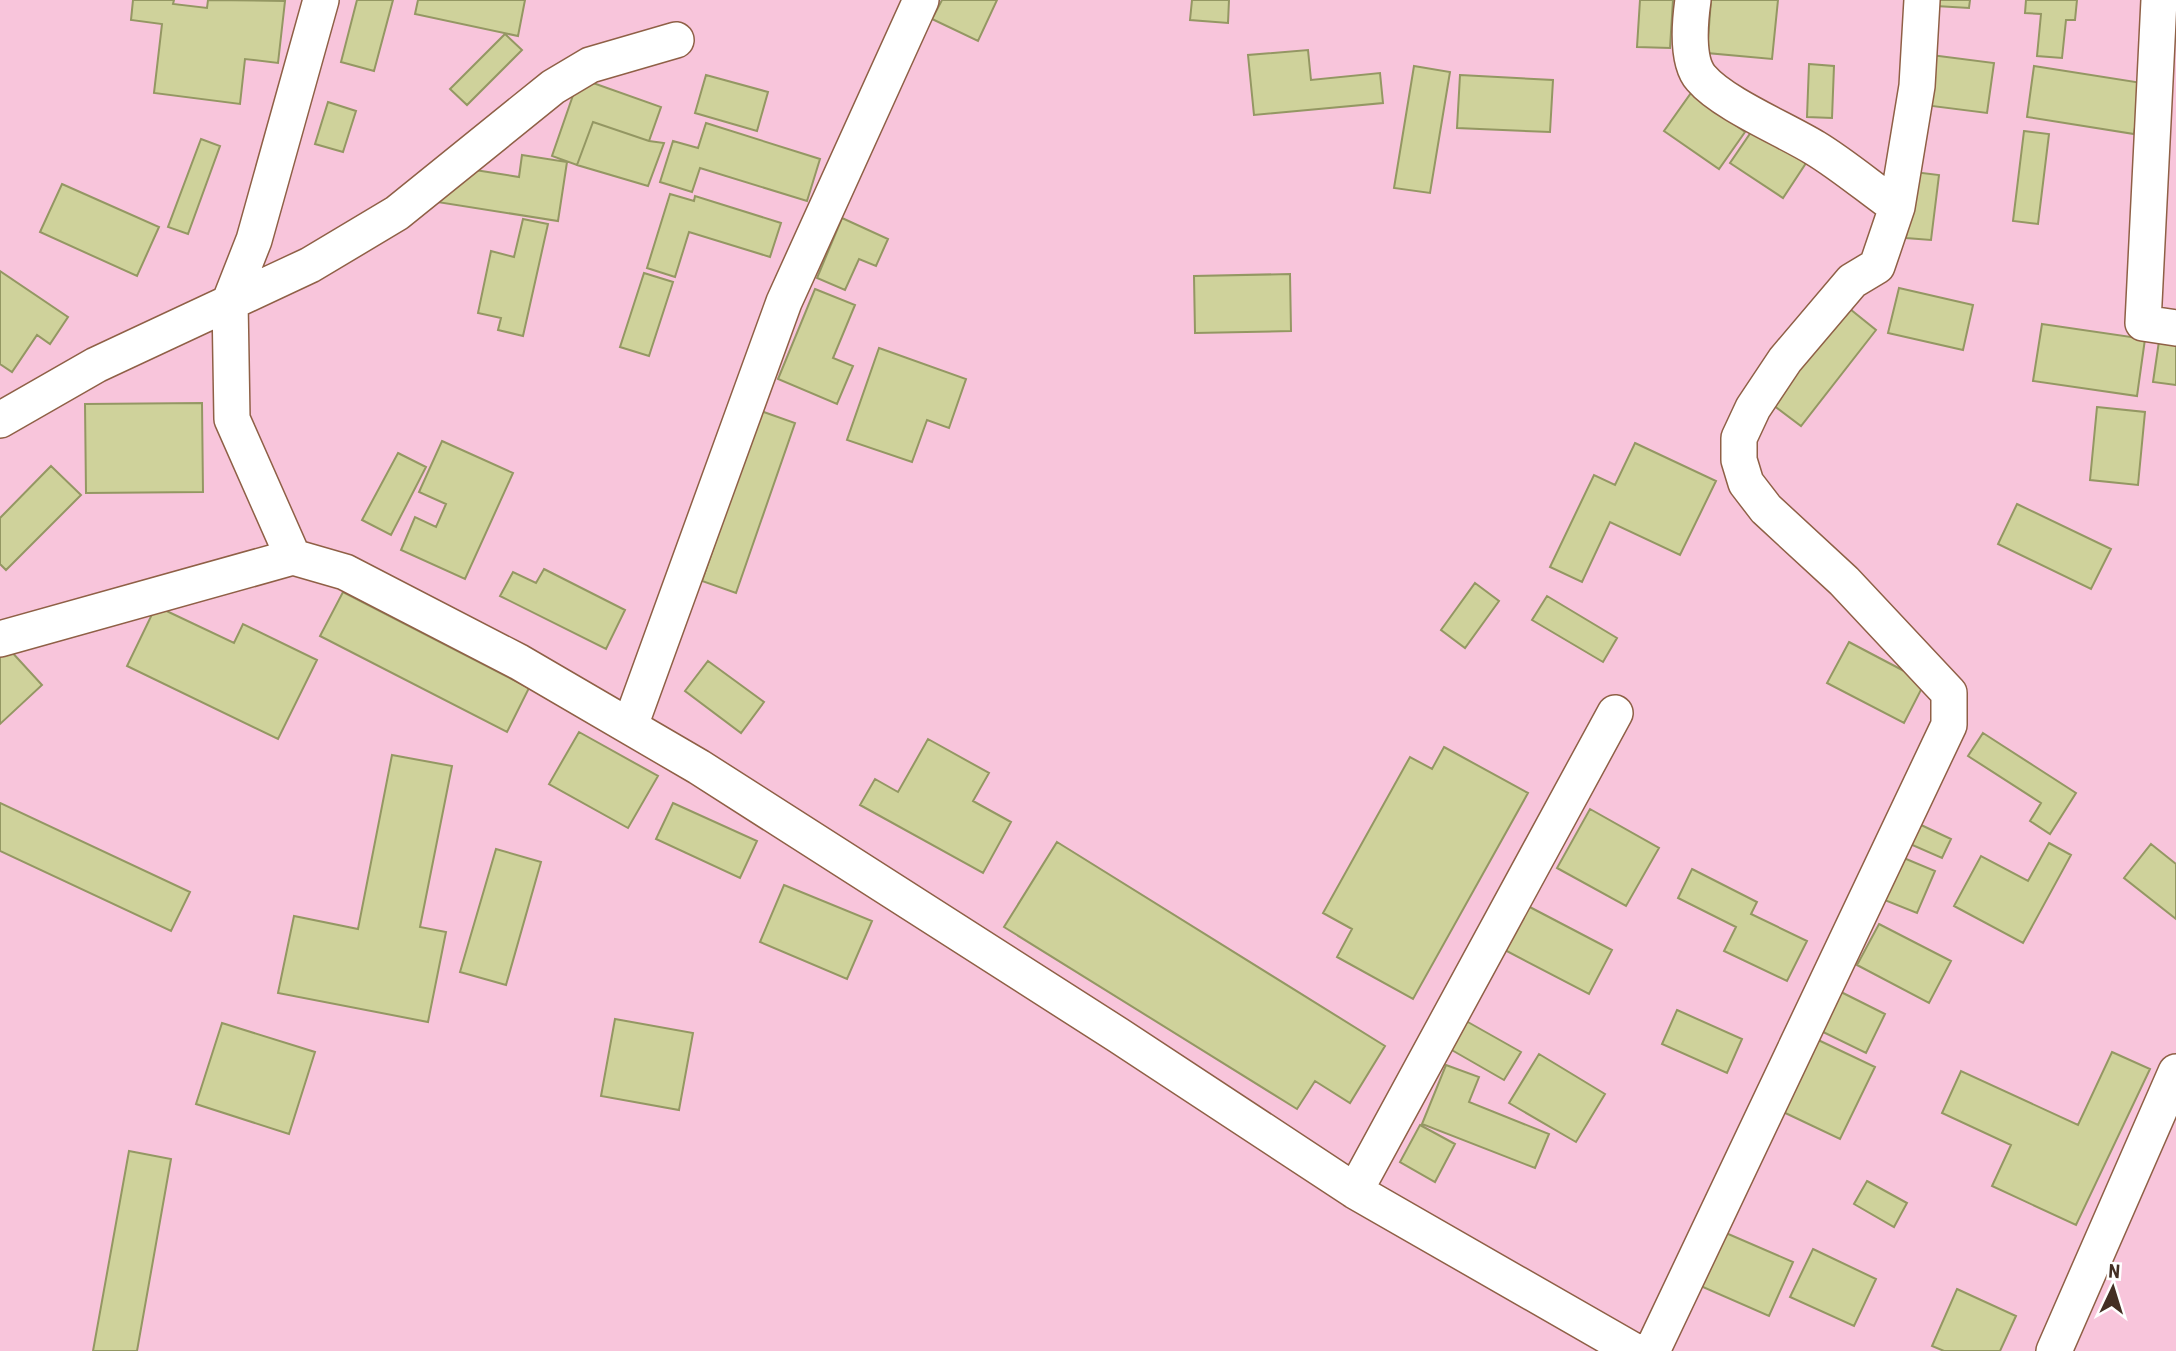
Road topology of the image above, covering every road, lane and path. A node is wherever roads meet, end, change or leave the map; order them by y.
1 (321, 0) edge
2 (921, 0) edge
3 (1693, 0) edge
4 (1922, 0) edge
5 (2159, 0) edge
6 (676, 40) dead end
7 (1897, 207) junction
8 (230, 301) junction
9 (2176, 328) edge
10 (0, 420) edge
11 (293, 557) junction
12 (0, 639) edge
13 (1615, 713) dead end
14 (631, 726) junction
15 (2176, 1072) edge
16 (1355, 1191) junction
17 (1634, 1351) edge
18 (1652, 1351) edge
19 (2054, 1351) edge

1 - 8 street
2 - 14 street
3 - 7 street
4 - 7 street
5 - 9 street
6 - 8 street
7 - 18 street
8 - 10 street
8 - 11 street
11 - 12 street
11 - 14 street
13 - 16 street
14 - 16 street
15 - 19 street
16 - 17 street

